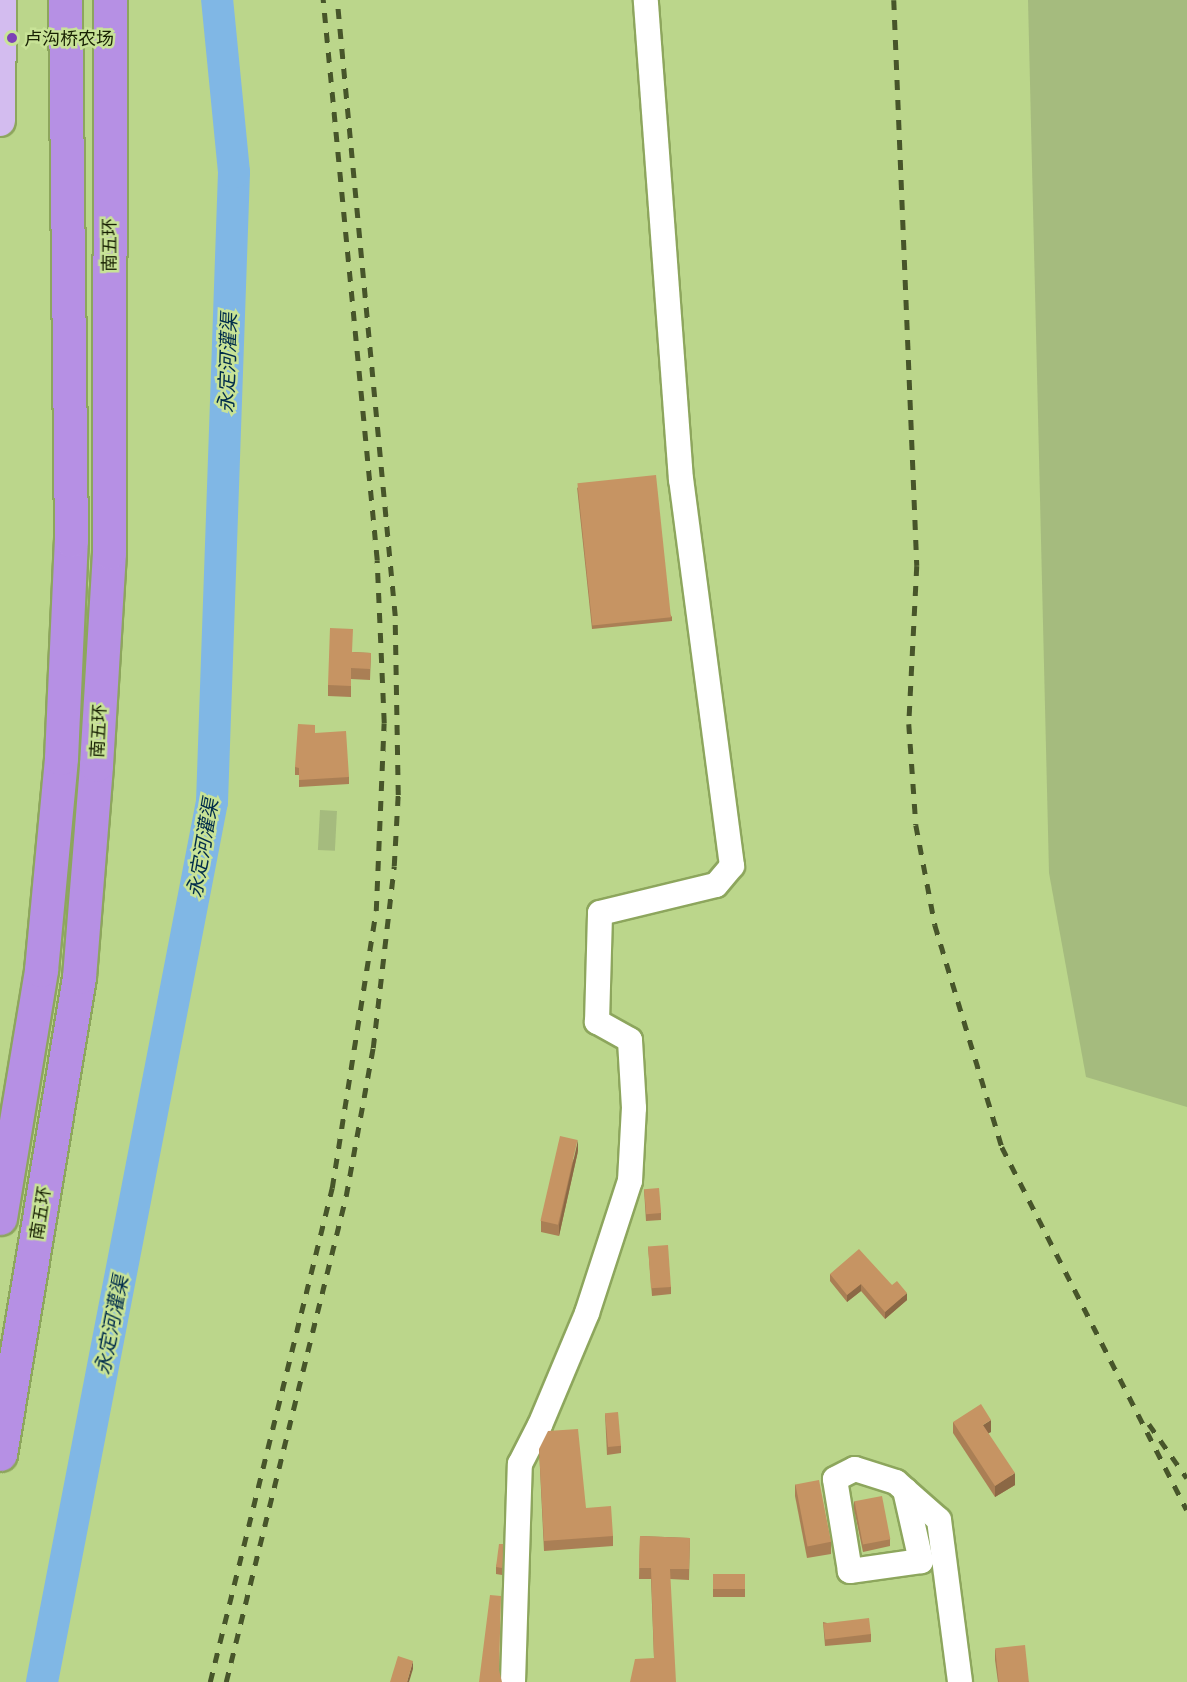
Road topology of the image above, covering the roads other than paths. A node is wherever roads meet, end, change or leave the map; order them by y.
1 (1, 0) edge
2 (65, 0) edge
3 (110, 0) edge
4 (646, 0) edge
5 (0, 121) edge
6 (0, 1218) edge
7 (0, 1455) edge
8 (905, 1490) junction
9 (513, 1682) edge
10 (960, 1682) edge

1 - 5 main road
2 - 6 highway, 南五环
3 - 7 highway, 南五环
4 - 9 street
8 - 8 street
8 - 10 street

